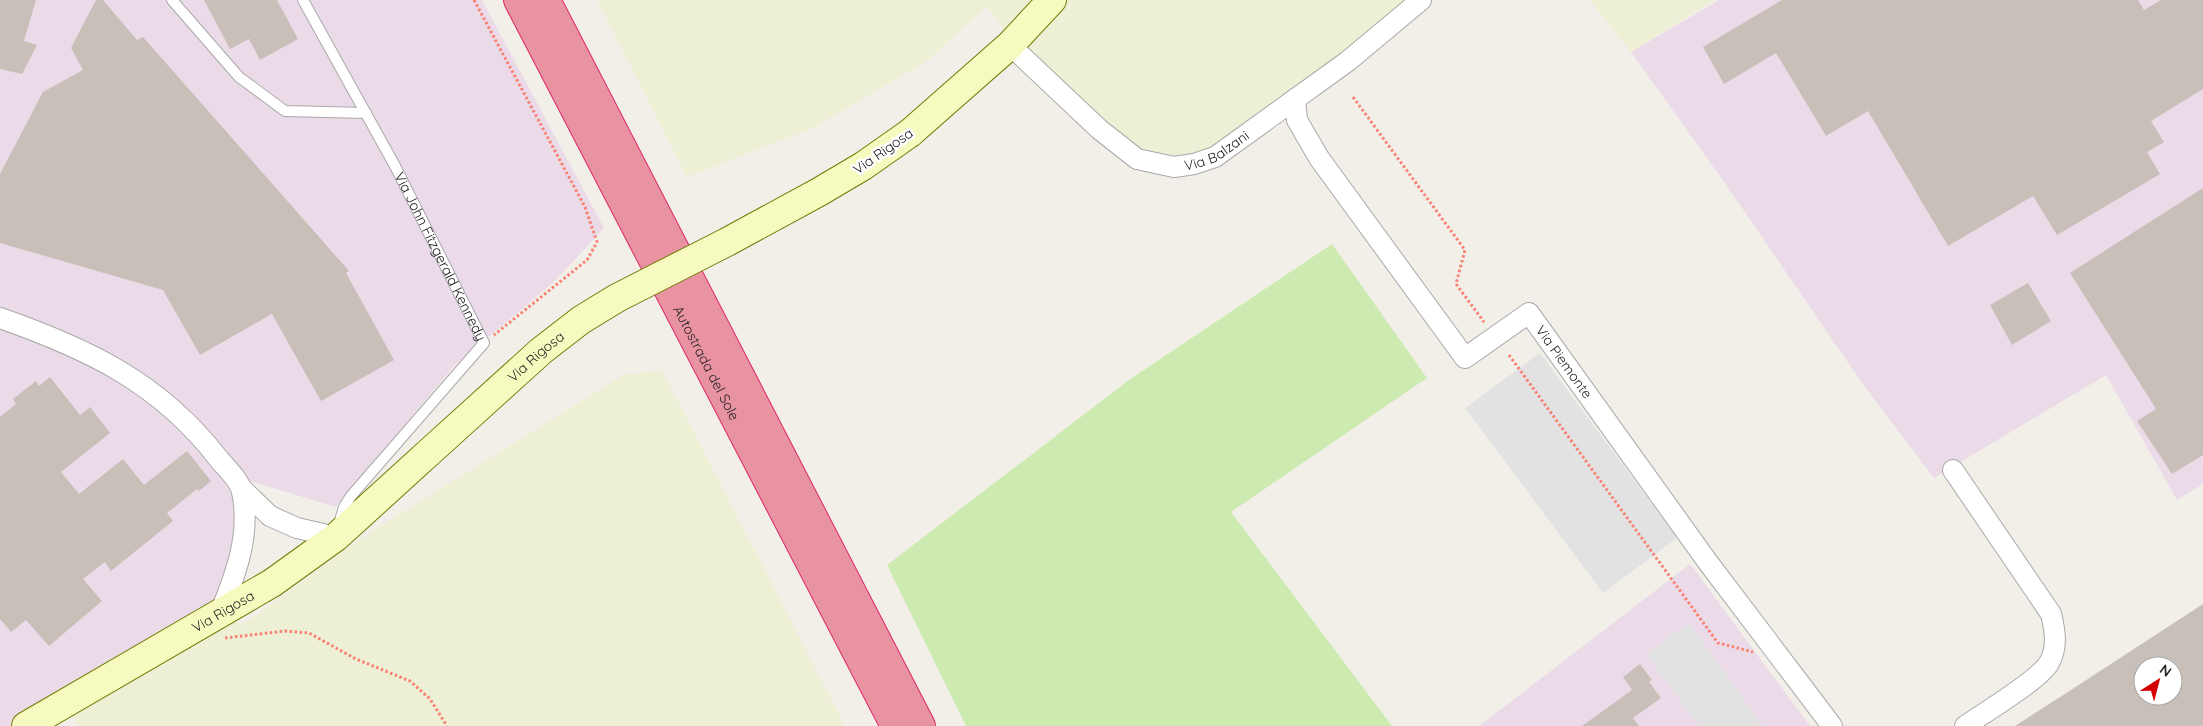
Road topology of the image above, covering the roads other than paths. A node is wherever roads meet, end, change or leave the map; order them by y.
1 (172, 0) edge
2 (303, 0) edge
3 (518, 0) edge
4 (546, 0) edge
5 (1052, 0) edge
6 (1421, 0) edge
7 (1010, 45) junction
8 (1295, 99) junction
9 (366, 113) junction
10 (0, 318) edge
11 (1953, 470) dead end
12 (242, 489) junction
13 (336, 537) junction
14 (219, 626) junction
15 (26, 726) edge
16 (895, 726) edge
17 (921, 726) edge
18 (1832, 726) edge
19 (1965, 726) edge

1 - 9 lane
2 - 9 lane, Via John Fitzgerald Kennedy
3 - 16 highway, Autostrada del Sole
4 - 17 highway, Autostrada del Sole
5 - 7 main road, Via Rigosa
6 - 8 street, Via Balzani
7 - 8 street, Via Balzani
7 - 13 main road, Via Rigosa, bridge
8 - 18 street, Via Piemonte
9 - 13 lane, Via John Fitzgerald Kennedy
10 - 12 street
11 - 19 street
12 - 13 street
12 - 14 street
13 - 14 main road, Via Rigosa
14 - 15 main road, Via Rigosa

